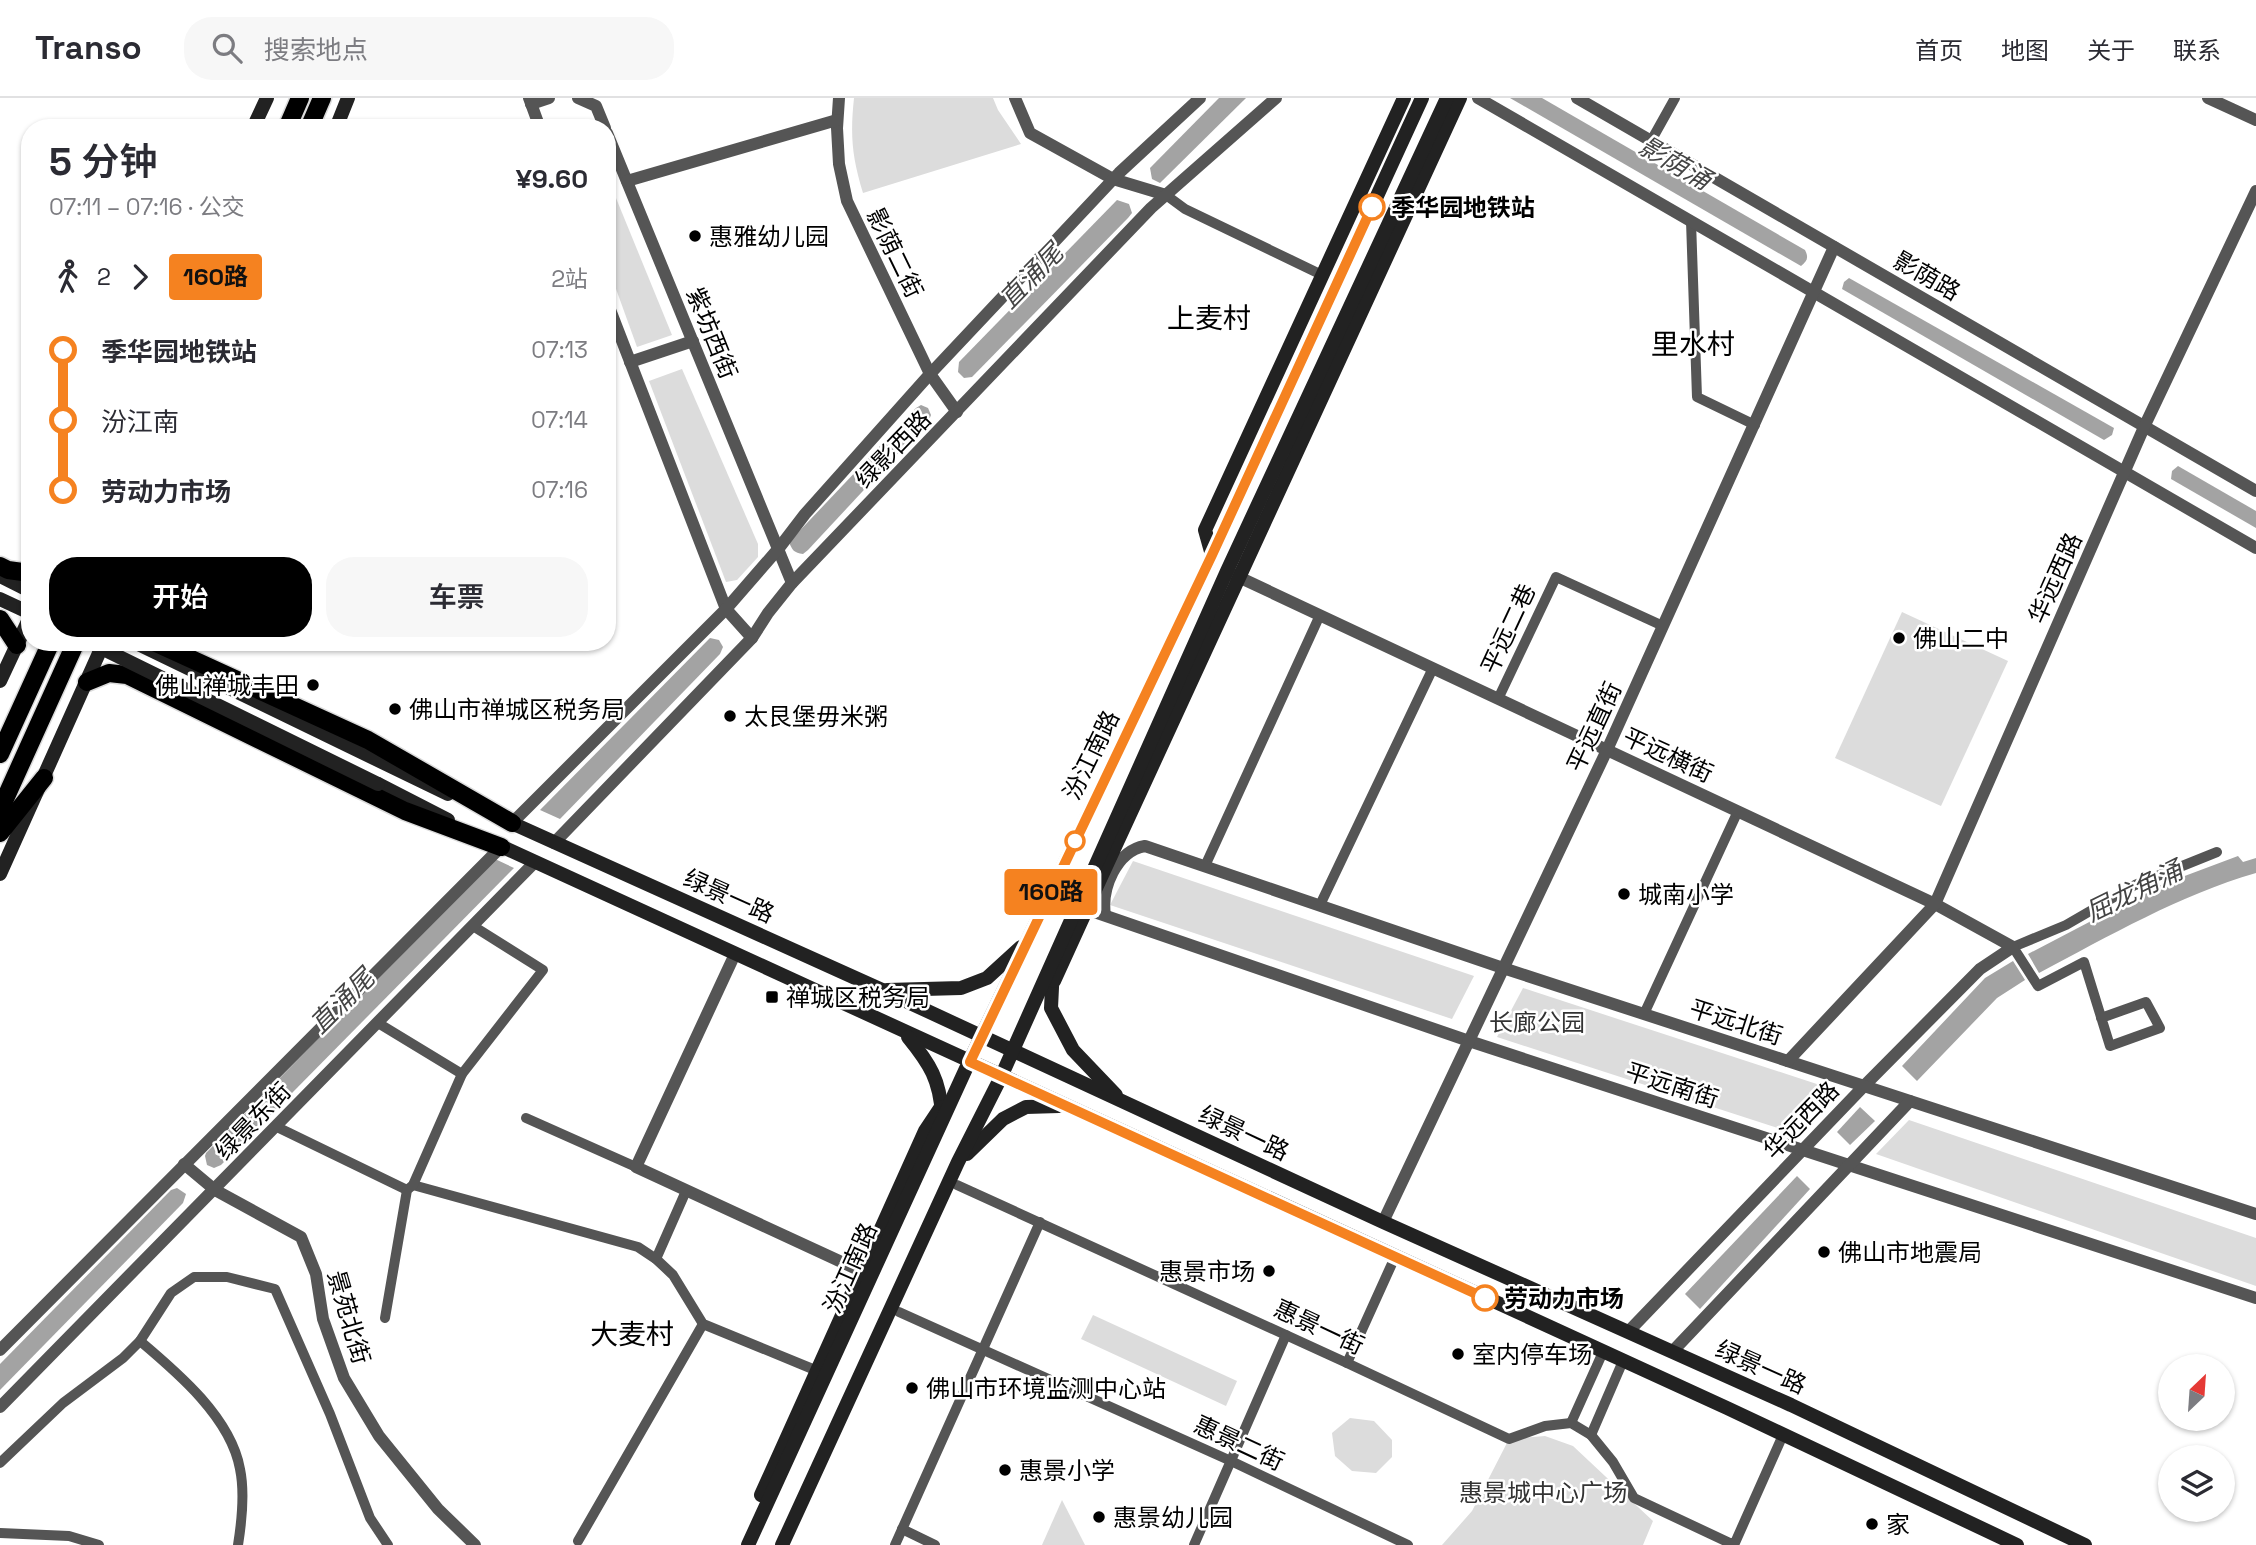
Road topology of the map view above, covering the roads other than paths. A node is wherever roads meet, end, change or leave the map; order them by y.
1 (267, 98) edge
2 (300, 98) edge
3 (322, 98) edge
4 (348, 98) edge
5 (549, 98) edge
6 (578, 98) edge
7 (839, 98) edge
8 (1015, 98) edge
9 (1200, 98) edge
10 (1276, 98) edge
11 (1404, 98) edge
12 (1422, 98) edge
13 (1447, 98) edge
14 (1460, 98) edge
15 (1478, 98) edge
16 (1577, 98) edge
17 (1675, 98) edge
18 (2208, 98) edge
19 (530, 101) edge
20 (257, 119) edge
21 (291, 119) edge
22 (313, 119) edge
23 (339, 119) edge
24 (537, 119) edge
25 (601, 119) edge
26 (837, 120) junction
27 (2256, 120) edge
28 (1651, 141) junction
29 (616, 155) edge
30 (1113, 179) junction
31 (627, 181) junction
32 (2256, 191) edge
33 (1166, 195) junction
34 (1691, 221) junction
35 (1833, 251) junction
36 (1322, 275) junction
37 (1338, 282) junction
38 (1817, 288) junction
39 (1363, 294) junction
40 (616, 325) edge
41 (693, 341) junction
42 (630, 362) junction
43 (930, 374) junction
44 (957, 412) junction
45 (1755, 425) junction
46 (2145, 425) junction
47 (2125, 472) junction
48 (2256, 491) edge
49 (1220, 498) junction
50 (1235, 505) junction
51 (779, 548) junction
52 (2256, 548) edge
53 (1212, 555) junction
54 (0, 566) edge
55 (21, 572) edge
56 (1234, 574) junction
57 (0, 576) edge
58 (792, 583) junction
59 (21, 586) edge
60 (0, 599) edge
61 (726, 609) junction
62 (21, 610) edge
63 (1320, 615) junction
64 (0, 619) edge
65 (1663, 626) junction
66 (21, 636) edge
67 (752, 638) junction
68 (17, 645) junction
69 (47, 651) edge
70 (72, 651) edge
71 (100, 651) edge
72 (107, 651) edge
73 (152, 651) edge
74 (174, 651) edge
75 (1433, 668) junction
76 (0, 681) edge
77 (87, 682) junction
78 (1498, 699) junction
79 (1607, 750) junction
80 (0, 754) edge
81 (44, 778) junction
82 (0, 810) edge
83 (1738, 811) junction
84 (512, 823) junction
85 (0, 833) edge
86 (1120, 837) junction
87 (555, 842) junction
88 (1145, 846) junction
89 (501, 847) junction
90 (2217, 852) dead end
91 (535, 862) junction
92 (1205, 866) junction
93 (0, 874) edge
94 (1935, 904) junction
95 (1320, 905) junction
96 (1082, 908) junction
97 (1105, 915) junction
98 (473, 926) junction
99 (1027, 942) junction
100 (2013, 947) junction
101 (735, 954) junction
102 (1054, 956) junction
103 (1503, 968) junction
104 (1051, 989) junction
105 (882, 990) junction
106 (1644, 1014) junction
107 (2101, 1018) junction
108 (378, 1023) junction
109 (905, 1033) junction
110 (982, 1036) junction
111 (1469, 1041) junction
112 (1013, 1050) junction
113 (970, 1062) junction
114 (1788, 1062) junction
115 (462, 1074) junction
116 (1001, 1077) junction
117 (1864, 1086) junction
118 (1910, 1101) junction
119 (1122, 1102) junction
120 (1064, 1106) junction
121 (942, 1114) junction
122 (526, 1118) dead end
123 (277, 1127) junction
124 (974, 1147) junction
125 (1802, 1150) junction
126 (958, 1162) junction
127 (184, 1164) junction
128 (1849, 1165) junction
129 (636, 1167) junction
130 (957, 1185) junction
131 (410, 1188) junction
132 (215, 1190) junction
133 (686, 1191) junction
134 (2256, 1214) edge
135 (1040, 1222) junction
136 (1383, 1222) junction
137 (1395, 1257) junction
138 (656, 1259) junction
139 (862, 1271) junction
140 (2256, 1298) edge
141 (899, 1312) junction
142 (385, 1318) dead end
143 (703, 1324) junction
144 (1628, 1332) junction
145 (1286, 1335) junction
146 (140, 1341) junction
147 (0, 1350) edge
148 (983, 1350) junction
149 (1603, 1352) junction
150 (1672, 1352) junction
151 (1623, 1361) junction
152 (1347, 1363) junction
153 (822, 1373) junction
154 (865, 1375) junction
155 (0, 1408) edge
156 (1572, 1423) junction
157 (1591, 1435) junction
158 (1783, 1435) junction
159 (1231, 1461) junction
160 (0, 1463) edge
161 (902, 1529) junction
162 (0, 1533) edge
163 (578, 1541) dead end
164 (1198, 1544) edge
165 (99, 1545) edge
166 (239, 1545) edge
167 (388, 1545) edge
168 (475, 1545) edge
169 (738, 1545) edge
170 (748, 1545) edge
171 (782, 1545) edge
172 (793, 1545) edge
173 (895, 1545) edge
174 (935, 1545) edge
175 (1408, 1545) edge
176 (1734, 1545) edge
177 (2017, 1545) edge
178 (2085, 1545) edge

1 - 20 main road
2 - 21 highway
3 - 22 highway
4 - 23 main road
5 - 19 street
6 - 25 street
7 - 26 street, 影荫二街
8 - 30 street
9 - 30 street, 绿影西路
10 - 33 street, 绿影西路
11 - 36 main road
12 - 37 main road, 汾江南路
13 - 39 main road, 汾江南路
14 - 39 main road
15 - 34 street
16 - 28 street, 影荫路
17 - 28 street
18 - 27 street
19 - 24 street
26 - 31 street
26 - 43 street, 影荫二街
28 - 35 street, 影荫路
29 - 31 street, 紫坊西街
30 - 33 street
30 - 43 street, 绿影西路
31 - 41 street, 紫坊西街
32 - 46 street, 华远西路
33 - 36 street
33 - 44 street, 绿影西路
34 - 38 street
34 - 45 street
35 - 38 street, 平远直街
35 - 46 street, 影荫路
36 - 37 main road
36 - 49 main road
37 - 50 main road, 汾江南路
38 - 45 street, 平远直街
38 - 47 street
39 - 56 main road, 汾江南路
40 - 42 street
41 - 42 street
41 - 51 street, 紫坊西街
42 - 61 street
43 - 44 street, 影荫二街
43 - 51 street, 绿影西路
44 - 58 street, 绿影西路
45 - 65 street, 平远直街
46 - 47 street, 华远西路
46 - 48 street, 影荫路
47 - 52 street
47 - 94 street, 华远西路
49 - 50 main road
49 - 53 main road
50 - 53 main road, 汾江南路
51 - 58 street, 紫坊西街
51 - 61 street, 绿影西路
53 - 99 main road, 汾江南路
54 - 55 highway
56 - 63 street, 平远横街
56 - 86 main road
56 - 96 main road, 汾江南路
57 - 59 main road
58 - 67 street, 绿影西路
60 - 62 main road
61 - 67 street
61 - 84 street, 绿影西路
63 - 75 street, 平远横街
63 - 92 street
64 - 68 highway
65 - 78 street, 平远二巷
65 - 79 street, 平远直街
66 - 68 main road
67 - 87 street, 绿影西路
68 - 76 main road
69 - 80 highway
70 - 82 highway
71 - 77 main road
72 - 89 main road, 绿景一路, bridge
73 - 84 main road, 绿景一路
74 - 84 highway
75 - 78 street, 平远横街
75 - 95 street
77 - 81 main road
77 - 89 highway
78 - 79 street, 平远横街
79 - 83 street, 平远横街
79 - 103 street, 平远直街
81 - 85 highway
81 - 93 main road
83 - 94 street, 平远横街
83 - 106 street
84 - 87 main road, 绿景一路
86 - 88 street, 平远北街
86 - 96 main road
87 - 105 main road, 绿景一路
88 - 92 street, 平远北街
88 - 97 street
89 - 91 main road, 绿景一路
89 - 127 street, 绿景东街
90 - 100 street
91 - 98 street, 绿景东街
91 - 101 main road, 绿景一路
92 - 95 street, 平远北街
94 - 100 street, 平远横街
94 - 114 street, 华远西路
95 - 103 street, 平远北街
96 - 97 street, 平远南街
96 - 102 main road, 汾江南路
96 - 104 main road
97 - 111 street, 平远南街
98 - 108 street, 绿景东街
98 - 115 street
99 - 105 main road
99 - 110 main road, 汾江南路
100 - 107 street
100 - 117 street, 华远西路
101 - 109 main road, 绿景一路
101 - 129 street
102 - 104 main road
102 - 112 main road, 汾江南路
103 - 106 street, 平远北街
103 - 111 street, 平远直街
104 - 119 main road
105 - 110 main road, 绿景一路
106 - 114 street, 平远北街
107 - 107 street
108 - 115 street
108 - 123 street, 绿景东街
109 - 113 main road, 绿景一路
109 - 121 main road
110 - 112 main road, 绿景一路
110 - 113 main road, 汾江南路
111 - 125 street, 平远南街
111 - 136 street, 平远直街
112 - 116 main road, 汾江南路
112 - 119 main road, 绿景一路
113 - 116 main road, 绿景一路
113 - 121 main road, 汾江南路
114 - 117 street, 平远北街
115 - 131 street
116 - 120 main road, 绿景一路
116 - 126 main road, 汾江南路
117 - 118 street, 平远北街
117 - 125 street, 华远西路
118 - 128 street
118 - 134 street, 平远北街
119 - 136 main road, 绿景一路
120 - 124 main road
120 - 137 main road, 绿景一路
121 - 139 main road
121 - 153 main road, 汾江南路
122 - 129 street
123 - 131 street
123 - 132 street, 绿景东街
124 - 126 main road
124 - 130 main road
125 - 128 street, 平远南街
125 - 144 street, 华远西路
126 - 154 main road
127 - 132 street, 景苑北街
127 - 147 street, 绿景东街
128 - 140 street, 平远南街
128 - 150 street
129 - 133 street
130 - 135 street, 惠景一街
130 - 141 main road
131 - 138 street
131 - 142 street
132 - 155 street, 绿景东街
132 - 168 street, 景苑北街
133 - 138 street
133 - 139 street
135 - 145 street, 惠景一街
135 - 148 street
136 - 144 main road, 绿景一路
137 - 149 main road, 绿景一路
137 - 152 street
138 - 143 street
139 - 153 main road
141 - 148 street, 惠景二街
141 - 154 main road
143 - 153 street
143 - 163 street
144 - 150 main road, 绿景一路
145 - 152 street, 惠景一街
145 - 159 street
146 - 160 street
146 - 166 street
146 - 167 street
148 - 159 street, 惠景二街
148 - 161 street
149 - 151 main road, 绿景一路
149 - 156 street
150 - 178 main road, 绿景一路
151 - 157 street
151 - 158 main road, 绿景一路
152 - 156 street, 惠景一街
153 - 169 main road
153 - 170 main road, 汾江南路
154 - 171 main road
154 - 172 main road
156 - 157 street
157 - 176 street
158 - 176 street
158 - 177 main road, 绿景一路
159 - 164 street
159 - 175 street, 惠景二街
161 - 173 street
161 - 174 street
162 - 165 street

